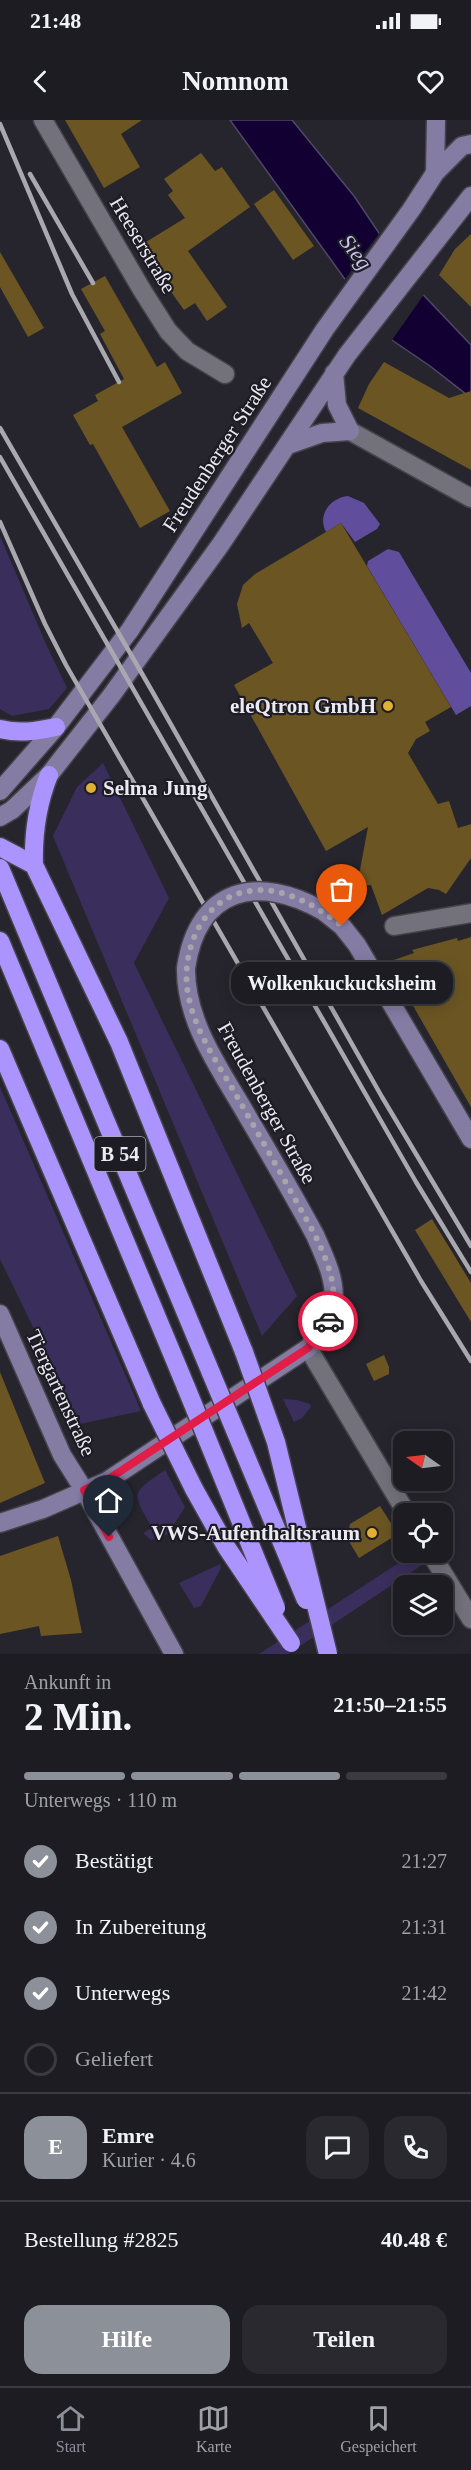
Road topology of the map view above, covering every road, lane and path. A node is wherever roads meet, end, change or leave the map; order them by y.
1 (43, 120) edge
2 (436, 120) edge
3 (471, 144) edge
4 (435, 173) junction
5 (471, 196) edge
6 (465, 209) edge
7 (334, 373) junction
8 (225, 374) dead end
9 (350, 431) junction
10 (288, 445) junction
11 (471, 498) edge
12 (56, 727) junction
13 (0, 729) edge
14 (49, 775) junction
15 (0, 790) edge
16 (0, 818) edge
17 (0, 847) edge
18 (34, 865) junction
19 (0, 868) edge
20 (471, 913) edge
21 (394, 926) dead end
22 (3, 948) edge
23 (0, 1049) edge
24 (471, 1139) edge
25 (0, 1314) edge
26 (308, 1348) junction
27 (84, 1490) junction
28 (400, 1503) edge
29 (0, 1523) edge
30 (437, 1563) edge
31 (471, 1619) edge
32 (293, 1648) edge
33 (174, 1654) edge
34 (328, 1654) edge

1 - 8 street, Heeserstraße
2 - 4 main road
3 - 4 main road, Freudenberger Straße
4 - 12 main road, Freudenberger Straße
5 - 6 main road
6 - 7 main road
7 - 9 main road
7 - 10 main road
9 - 10 main road
9 - 11 street
10 - 14 main road
12 - 13 highway
12 - 15 main road, Freudenberger Straße
14 - 16 main road
14 - 18 highway
17 - 18 highway
18 - 34 highway, bridge
19 - 34 highway, B 54, bridge
20 - 21 street
22 - 32 highway, B 54, bridge
23 - 32 highway, bridge
24 - 26 main road, Freudenberger Straße, bridge
25 - 27 main road, Tiergartenstraße
26 - 27 main road, Freudenberger Straße
26 - 28 street
27 - 29 main road, Freudenberger Straße
27 - 33 main road, Tiergartenstraße
30 - 31 street

